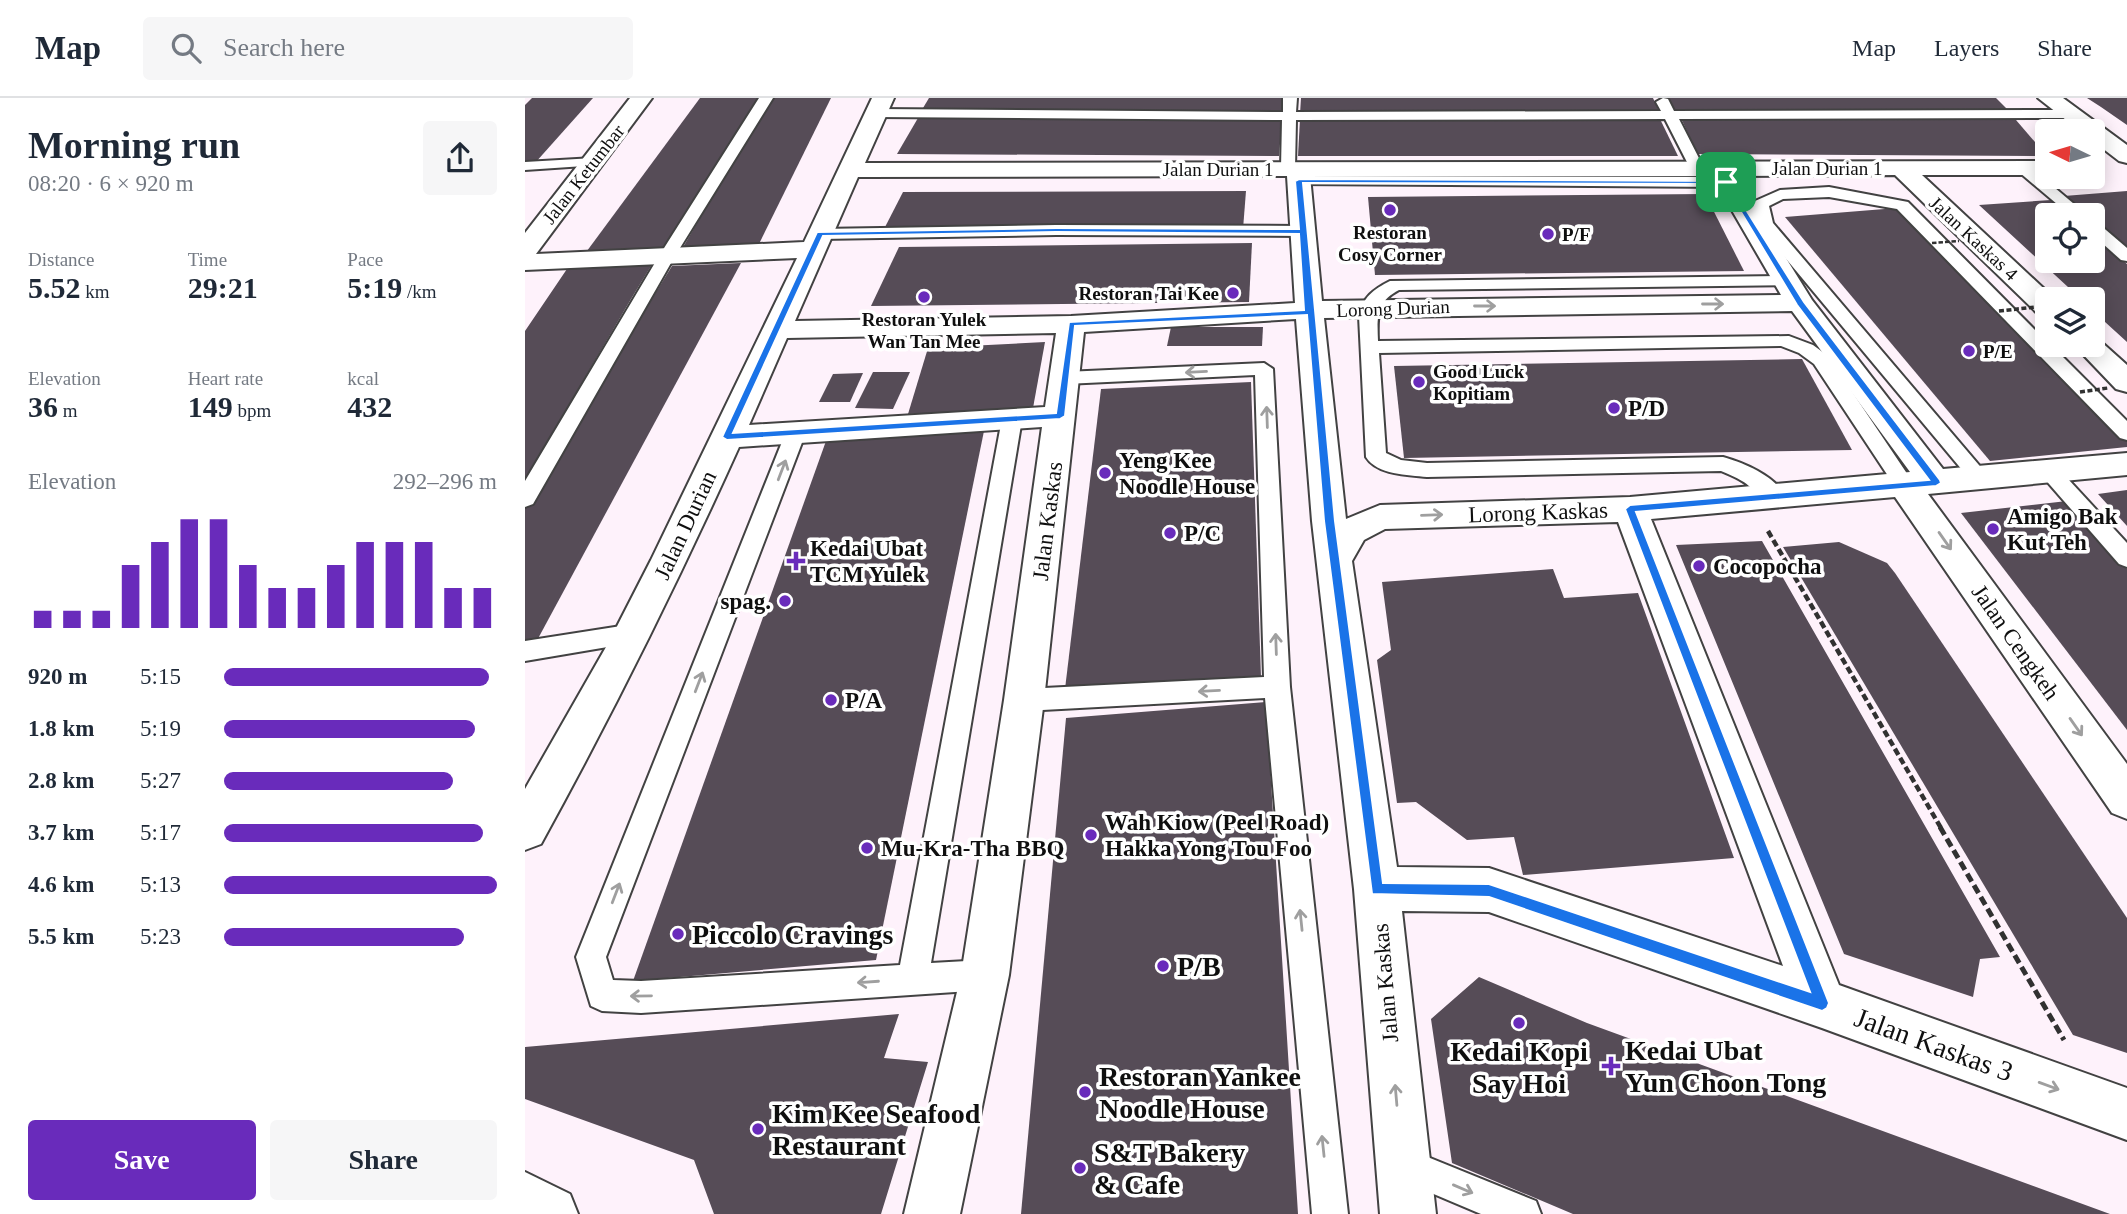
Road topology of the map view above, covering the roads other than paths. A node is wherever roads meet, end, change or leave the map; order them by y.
1 (641, 98) edge
2 (766, 98) edge
3 (1290, 98) edge
4 (1661, 98) edge
5 (2049, 98) edge
6 (879, 106) edge
7 (1670, 114) junction
8 (2071, 114) junction
9 (1290, 116) junction
10 (2127, 156) edge
11 (594, 162) junction
12 (525, 166) edge
13 (1901, 169) junction
14 (2035, 169) edge
15 (850, 170) junction
16 (1295, 172) junction
17 (1714, 173) junction
18 (2055, 189) edge
19 (2068, 203) edge
20 (1303, 231) junction
21 (2105, 237) edge
22 (817, 241) junction
23 (525, 250) edge
24 (667, 256) junction
25 (2127, 256) edge
26 (525, 262) edge
27 (1793, 292) junction
28 (2035, 300) edge
29 (1368, 307) junction
30 (1309, 312) junction
31 (1072, 324) junction
32 (776, 330) junction
33 (1369, 347) junction
34 (2097, 357) edge
35 (2117, 385) edge
36 (1062, 397) junction
37 (1012, 419) junction
38 (796, 432) junction
39 (2127, 433) edge
40 (727, 437) junction
41 (2127, 464) edge
42 (2050, 472) junction
43 (1980, 478) junction
44 (1326, 480) junction
45 (1921, 484) junction
46 (1761, 496) junction
47 (525, 499) edge
48 (1630, 509) junction
49 (1380, 517) junction
50 (2127, 558) edge
51 (1335, 560) junction
52 (634, 634) junction
53 (525, 651) edge
54 (1277, 687) junction
55 (1024, 700) junction
56 (2127, 799) edge
57 (525, 830) edge
58 (1377, 889) junction
59 (985, 975) junction
60 (913, 979) junction
61 (1822, 1003) junction
62 (2115, 1110) edge
63 (1405, 1189) edge
64 (525, 1200) edge
65 (550, 1214) edge
66 (932, 1214) edge
67 (1330, 1214) edge
68 (1523, 1214) edge

1 - 11 street, Jalan Ketumbar
2 - 24 lane
3 - 9 lane
4 - 7 lane
5 - 8 street
6 - 9 lane
6 - 15 street, Jalan Durian
7 - 8 lane
7 - 9 lane
7 - 17 lane
8 - 10 street
9 - 16 lane
11 - 12 lane
11 - 23 street, Jalan Ketumbar
13 - 14 street, Jalan Durian 1
13 - 17 street, Jalan Durian 1
13 - 28 street, Jalan Kaskas 4
15 - 16 street, Jalan Durian 1
15 - 22 street, Jalan Durian
16 - 17 street, Jalan Durian 1
16 - 17 lane
16 - 20 street, Jalan Kaskas
17 - 27 street, Jalan Cengkeh
18 - 19 lane
20 - 22 lane
20 - 30 street, Jalan Kaskas
21 - 25 lane
22 - 24 street
22 - 32 street, Jalan Durian
24 - 26 street
24 - 47 lane
27 - 29 street, Lorong Durian
27 - 45 street, Jalan Cengkeh
29 - 30 street, Lorong Durian
29 - 33 lane
30 - 31 street, Lorong Durian
30 - 44 street, Jalan Kaskas
31 - 32 street, Lorong Durian
31 - 36 street, Jalan Kaskas
32 - 40 street, Jalan Durian
33 - 45 lane
33 - 46 lane
34 - 35 street
36 - 37 street
54 -> 36 lane
36 - 55 street, Jalan Kaskas
37 - 38 street
37 - 60 lane
38 - 40 street
60 -> 38 lane
39 - 43 lane
40 - 52 street, Jalan Durian
41 - 42 street, Lorong Kaskas
42 - 43 street, Lorong Kaskas
42 - 50 lane
43 - 45 street, Lorong Kaskas
44 - 49 street
44 - 51 street, Jalan Kaskas
45 - 46 street, Lorong Kaskas
45 -> 56 street, Jalan Cengkeh
46 - 48 street, Lorong Kaskas
49 -> 48 street, Lorong Kaskas
48 - 61 street
49 - 51 street, Lorong Kaskas
51 - 58 street, Jalan Kaskas
52 - 53 lane
52 - 57 street, Jalan Durian
54 -> 55 lane
67 -> 54 lane
55 - 59 street, Jalan Kaskas
58 - 61 street, Jalan Kaskas 3
63 -> 58 street, Jalan Kaskas
59 - 60 lane
59 - 66 street, Jalan Kaskas
61 -> 62 street, Jalan Kaskas 3
63 -> 68 lane
64 - 65 street

